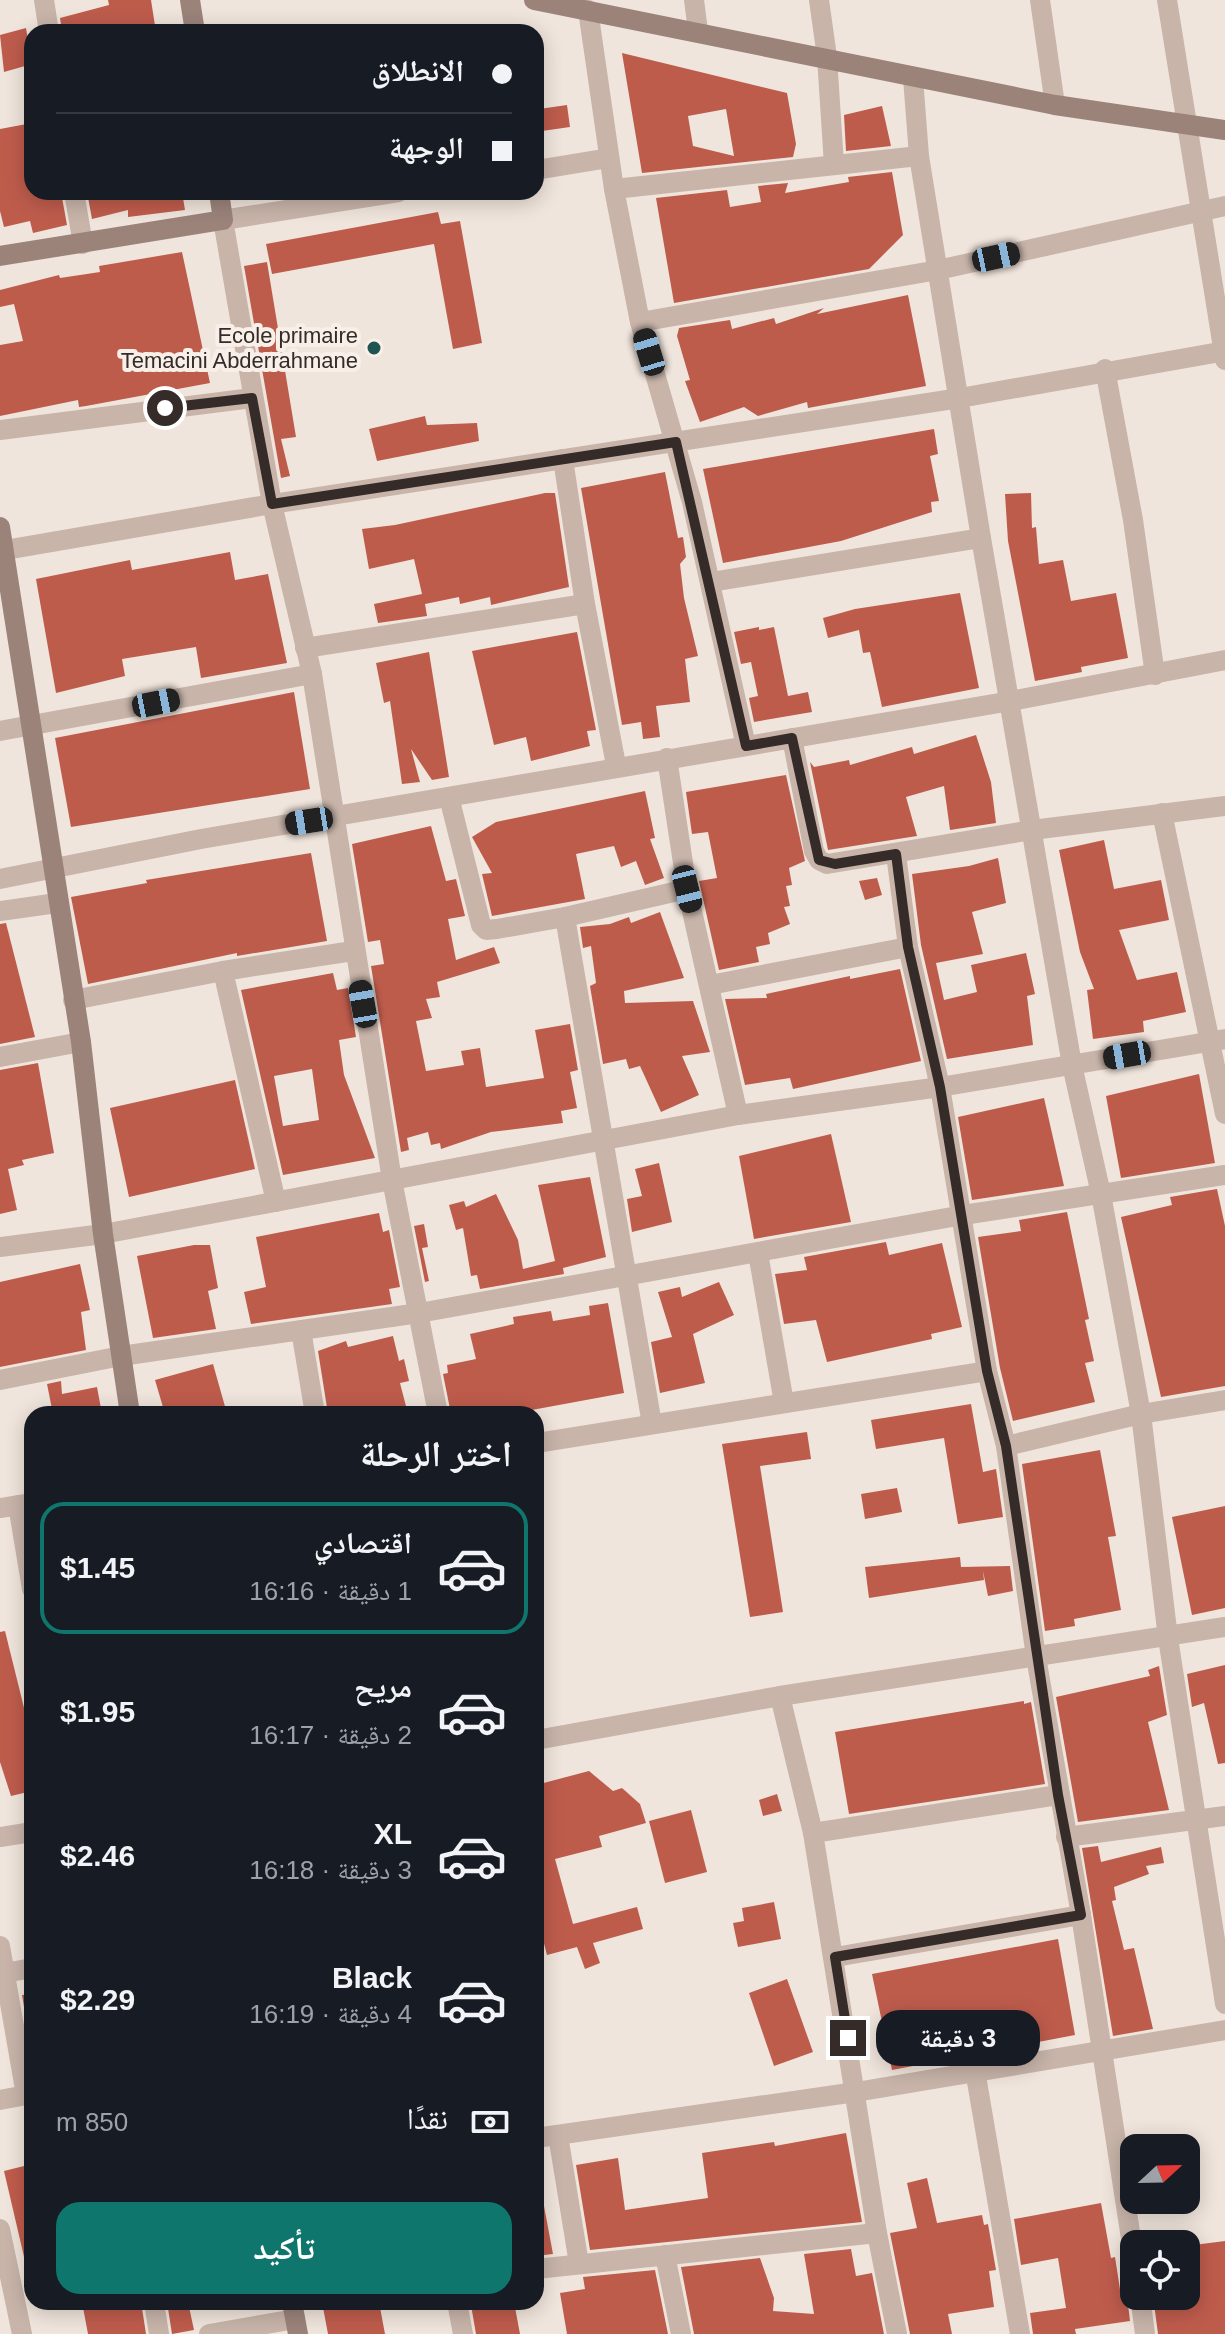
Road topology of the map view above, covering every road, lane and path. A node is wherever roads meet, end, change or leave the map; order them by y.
1 (44, 0) edge
2 (190, 0) edge
3 (534, 0) edge
4 (694, 0) edge
5 (819, 0) edge
6 (1040, 0) edge
7 (1167, 0) edge
8 (581, 6) edge
9 (48, 24) edge
10 (194, 24) edge
11 (698, 31) junction
12 (827, 57) junction
13 (913, 78) junction
14 (1055, 105) junction
15 (1187, 126) junction
16 (1225, 130) edge
17 (919, 156) junction
18 (609, 158) junction
19 (834, 165) junction
20 (544, 169) edge
21 (614, 189) junction
22 (75, 200) edge
23 (220, 200) edge
24 (349, 200) edge
25 (1225, 206) edge
26 (1200, 213) junction
27 (223, 220) junction
28 (83, 244) junction
29 (0, 256) edge
30 (938, 270) junction
31 (640, 322) junction
32 (1224, 354) edge
33 (1105, 369) junction
34 (252, 398) junction
35 (960, 398) junction
36 (0, 430) edge
37 (676, 442) junction
38 (563, 459) junction
39 (272, 504) junction
40 (0, 527) edge
41 (981, 538) junction
42 (2, 551) edge
43 (711, 582) junction
44 (585, 604) junction
45 (305, 648) junction
46 (1225, 660) edge
47 (312, 674) junction
48 (1155, 675) junction
49 (1011, 701) junction
50 (32, 726) junction
51 (0, 731) edge
52 (792, 738) junction
53 (746, 746) junction
54 (667, 758) junction
55 (616, 765) junction
56 (449, 797) junction
57 (1225, 806) edge
58 (1162, 813) junction
59 (336, 817) junction
60 (1032, 830) junction
61 (896, 854) junction
62 (52, 871) junction
63 (0, 879) edge
64 (687, 889) junction
65 (57, 903) junction
66 (0, 911) edge
67 (565, 917) junction
68 (908, 947) junction
69 (353, 951) junction
70 (223, 971) junction
71 (710, 985) junction
72 (73, 1000) junction
73 (1217, 1040) edge
74 (81, 1042) junction
75 (0, 1057) edge
76 (1072, 1065) junction
77 (940, 1087) junction
78 (1225, 1114) edge
79 (738, 1115) junction
80 (604, 1142) junction
81 (1225, 1175) edge
82 (392, 1180) junction
83 (1101, 1194) junction
84 (276, 1202) junction
85 (963, 1215) junction
86 (103, 1234) junction
87 (0, 1247) edge
88 (758, 1253) junction
89 (628, 1276) junction
90 (419, 1313) junction
91 (301, 1330) junction
92 (121, 1356) junction
93 (987, 1371) junction
94 (0, 1380) edge
95 (1225, 1400) edge
96 (784, 1403) junction
97 (129, 1406) edge
98 (314, 1406) edge
99 (436, 1406) edge
100 (1141, 1414) junction
101 (652, 1424) junction
102 (544, 1442) edge
103 (1006, 1446) junction
104 (17, 1505) edge
105 (24, 1544) edge
106 (1225, 1627) edge
107 (1168, 1638) junction
108 (1036, 1657) junction
109 (780, 1696) junction
110 (544, 1739) edge
111 (1058, 1795) junction
112 (1225, 1816) edge
113 (1195, 1821) junction
114 (24, 1833) edge
115 (813, 1833) junction
116 (0, 1837) edge
117 (1066, 1837) junction
118 (1081, 1915) junction
119 (0, 1946) edge
120 (835, 1957) junction
121 (24, 1969) edge
122 (3, 1973) edge
123 (1225, 2004) edge
124 (1225, 2030) edge
125 (1102, 2052) junction
126 (975, 2070) junction
127 (24, 2072) edge
128 (856, 2092) junction
129 (24, 2096) edge
130 (0, 2100) edge
131 (558, 2135) junction
132 (544, 2137) edge
133 (0, 2229) edge
134 (1130, 2230) edge
135 (877, 2233) junction
136 (665, 2255) junction
137 (579, 2264) junction
138 (544, 2268) edge
139 (155, 2310) edge
140 (458, 2310) edge
141 (1142, 2310) edge
142 (295, 2318) edge
143 (22, 2334) edge
144 (159, 2334) edge
145 (209, 2334) edge
146 (463, 2334) edge
147 (681, 2334) edge
148 (897, 2334) edge
149 (1020, 2334) edge
150 (1145, 2334) edge

1 - 9 street
2 - 10 street
3 - 8 street
4 - 11 street
5 - 12 street
6 - 14 street
7 - 15 street
8 - 11 street
8 - 18 street
11 - 12 street
12 - 13 street
12 - 19 street
13 - 14 street
13 - 17 street
14 - 15 street
15 - 16 street
15 - 26 street
17 - 19 street
17 - 30 street
18 - 20 street
18 - 21 street
19 - 21 street
21 - 31 street
22 - 28 street
23 - 27 street
24 - 27 street
25 - 26 street
26 - 30 street
26 - 32 street
27 - 28 street
27 - 34 street
28 - 29 street
30 - 31 street
30 - 35 street
31 - 37 street
32 - 33 street
33 - 35 street
33 - 48 street
34 - 36 street
34 - 39 street
35 - 37 street
35 - 41 street
37 - 38 street
37 - 43 street
38 - 39 street
38 - 44 street
39 - 42 street
39 - 45 street
40 - 42 street
41 - 43 street
41 - 49 street
42 - 50 street
43 - 53 street
44 - 45 street
44 - 55 street
45 - 47 street
46 - 48 street
47 - 50 street
47 - 59 street
48 - 49 street
49 - 52 street
49 - 60 street
50 - 51 street
50 - 62 street
52 - 53 street
52 - 61 street
53 - 54 street
54 - 55 street
54 - 64 street
55 - 56 street
56 - 59 street
56 - 67 street
57 - 58 street
58 - 60 street
58 - 73 street
59 - 62 street
59 - 69 street
60 - 61 street
60 - 76 street
61 - 68 street
62 - 63 street
62 - 65 street
64 - 67 street
64 - 71 street
65 - 66 street
65 - 72 street
67 - 80 street
68 - 71 street
68 - 77 street
69 - 70 street
69 - 82 street
70 - 72 street
70 - 84 street
71 - 79 street
72 - 74 street
73 - 76 street
73 - 78 street
74 - 75 street
74 - 86 street
76 - 77 street
76 - 83 street
77 - 79 street
77 - 85 street
79 - 80 street
80 - 82 street
80 - 89 street
81 - 83 street
82 - 84 street
82 - 90 street
83 - 85 street
83 - 100 street
84 - 86 street
85 - 88 street
85 - 93 street
86 - 87 street
86 - 92 street
88 - 89 street
88 - 96 street
89 - 90 street
89 - 101 street
90 - 91 street
90 - 99 street
91 - 92 street
91 - 98 street
92 - 94 street
92 - 97 street
93 - 96 street
93 - 103 street
95 - 100 street
96 - 101 street
100 - 103 street
100 - 107 street
101 - 102 street
103 - 108 street
104 - 105 street
106 - 107 street
107 - 108 street
107 - 113 street
108 - 109 street
108 - 111 street
109 - 110 street
109 - 115 street
111 - 115 street
111 - 117 street
112 - 113 street
113 - 117 street
113 - 123 street
114 - 116 street
115 - 120 street
117 - 118 street
118 - 120 street
118 - 125 street
119 - 122 street
120 - 128 street
121 - 122 street
122 - 127 street
124 - 125 street
125 - 126 street
125 - 134 street
126 - 128 street
126 - 149 street
128 - 131 street
128 - 135 street
129 - 130 street
131 - 132 street
131 - 137 street
133 - 143 street
135 - 136 street
135 - 148 street
136 - 137 street
136 - 147 street
137 - 138 street
139 - 144 street
140 - 146 street
141 - 150 street
142 - 145 street

